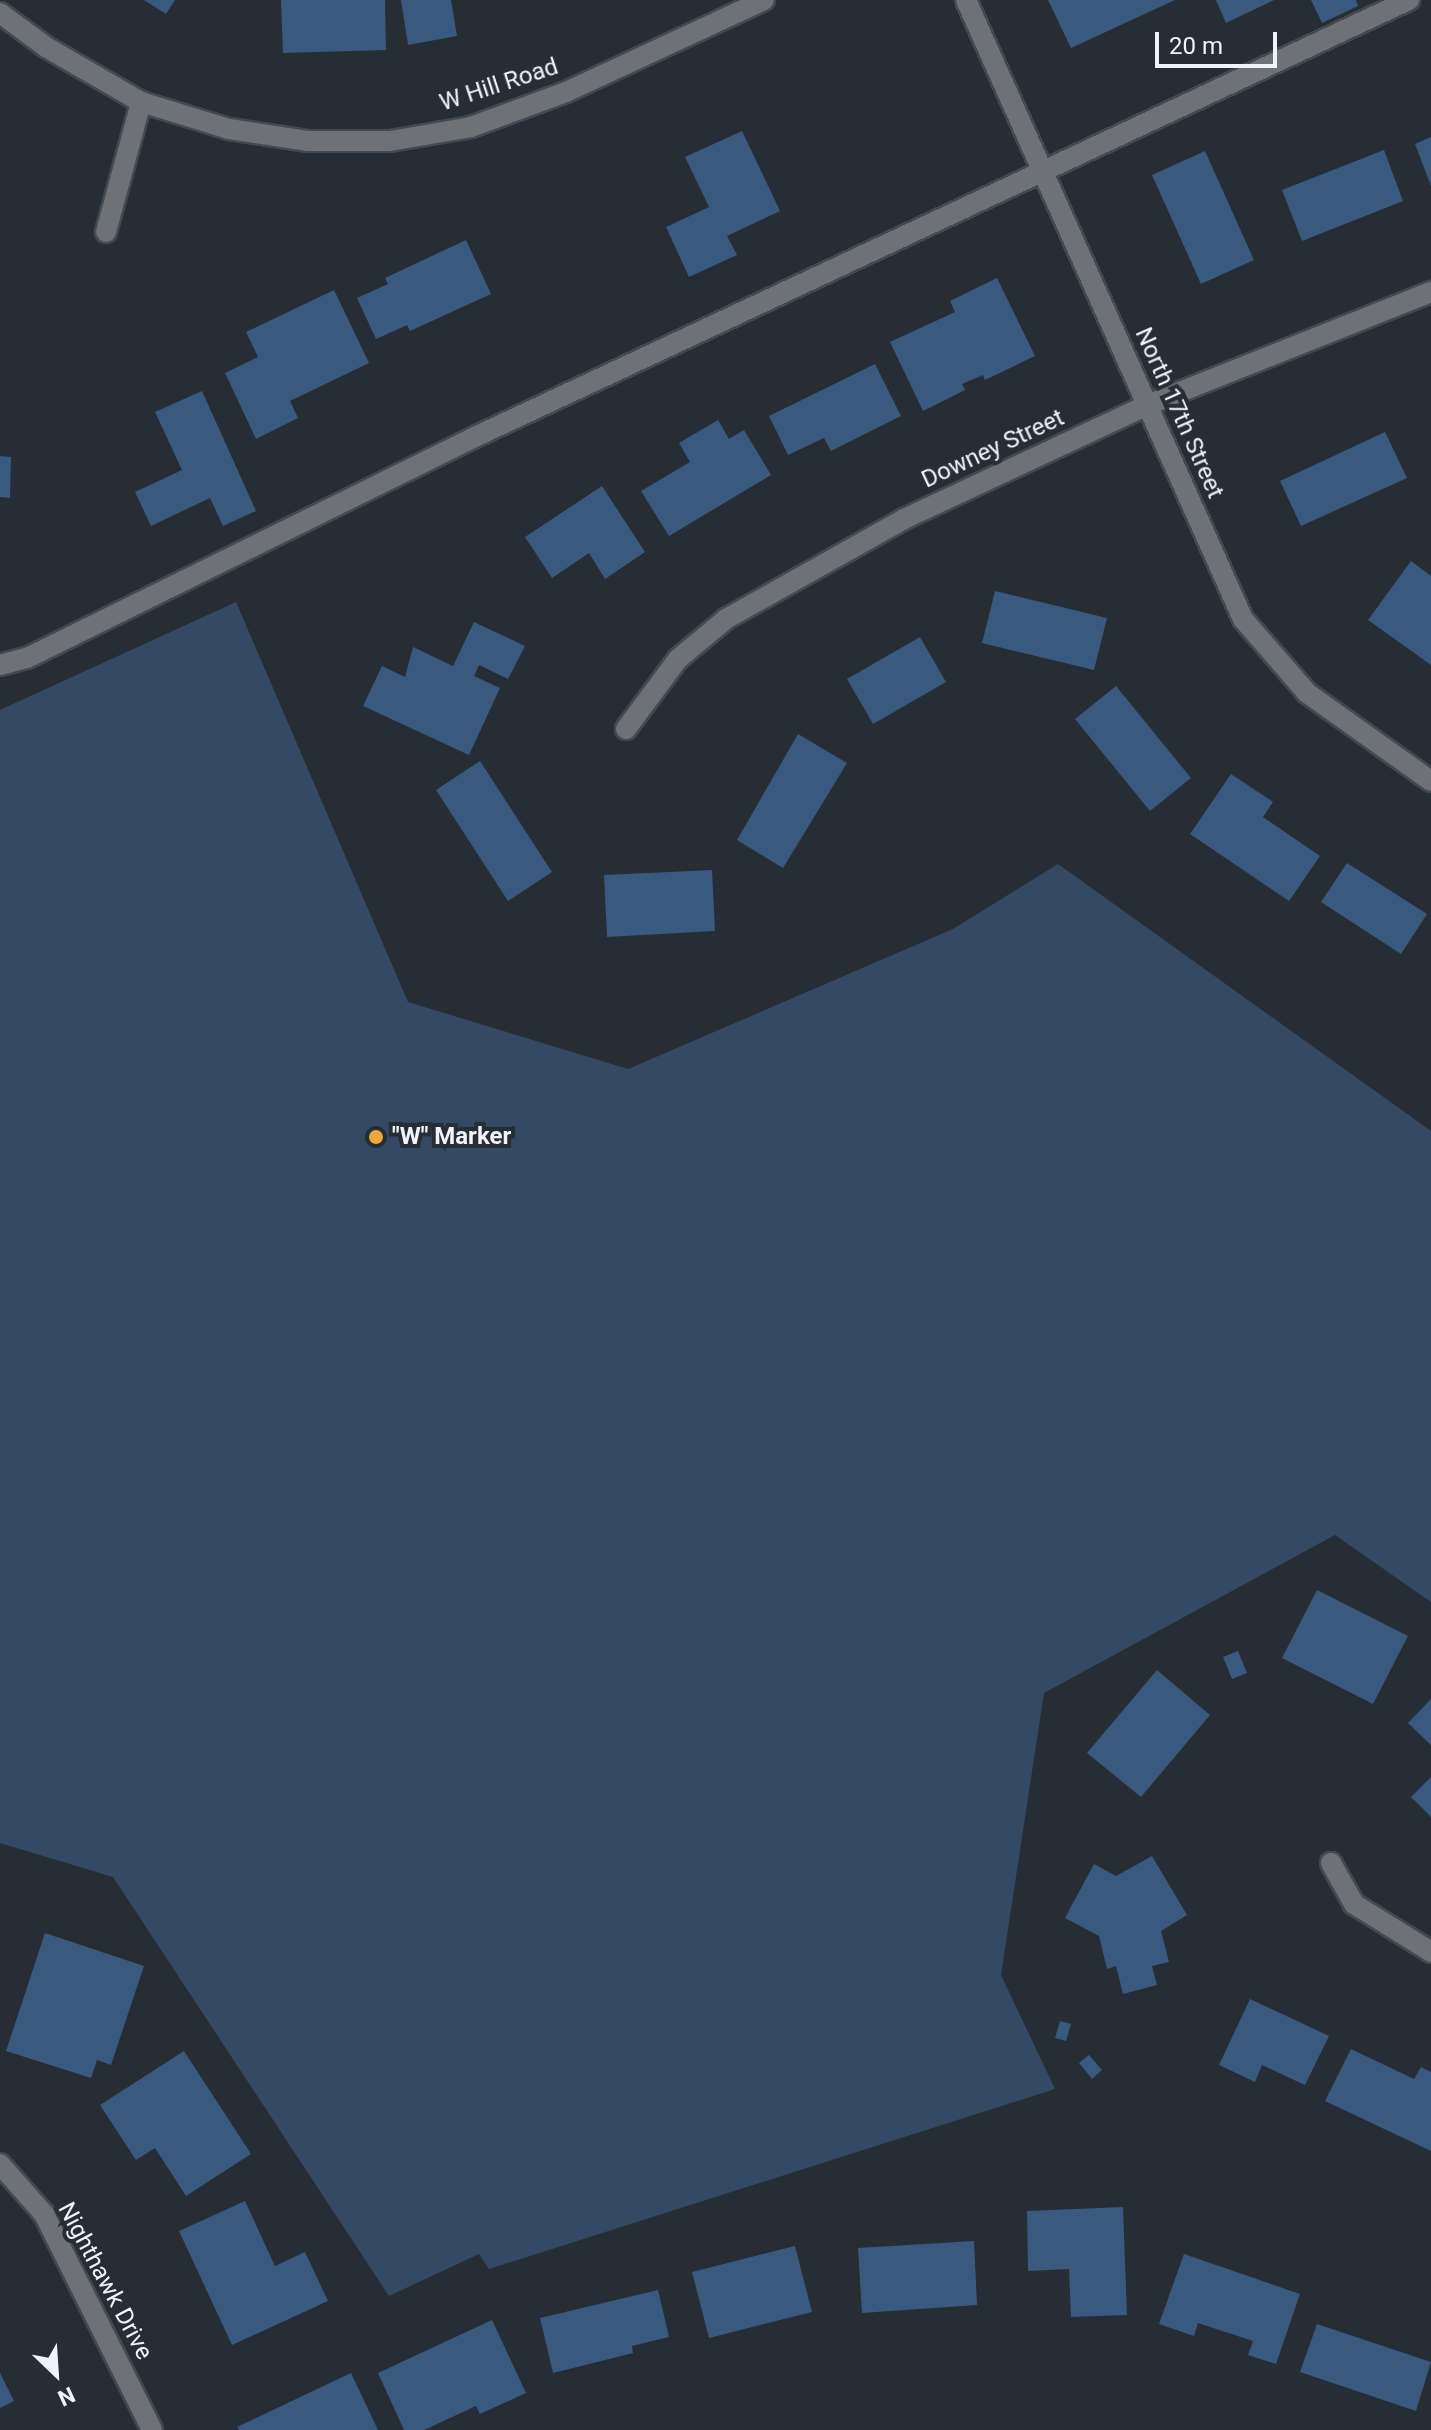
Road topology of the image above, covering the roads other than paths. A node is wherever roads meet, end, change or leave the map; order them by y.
1 (764, 0) edge
2 (966, 0) edge
3 (1409, 0) edge
4 (0, 13) edge
5 (141, 102) junction
6 (1042, 169) junction
7 (106, 232) dead end
8 (1431, 292) edge
9 (1147, 405) junction
10 (0, 665) edge
11 (626, 729) dead end
12 (1431, 781) edge
13 (1331, 1863) dead end
14 (1431, 1952) edge
15 (0, 2164) edge
16 (152, 2430) edge

1 - 5 street, W Hill Road
2 - 6 street, North 17th Street
3 - 6 street
4 - 5 street, W Hill Road
5 - 7 street
6 - 9 street, North 17th Street
6 - 10 street
8 - 9 street, Downey Street
9 - 11 street, Downey Street
9 - 12 street, North 17th Street
13 - 14 street
15 - 16 street, Nighthawk Drive

